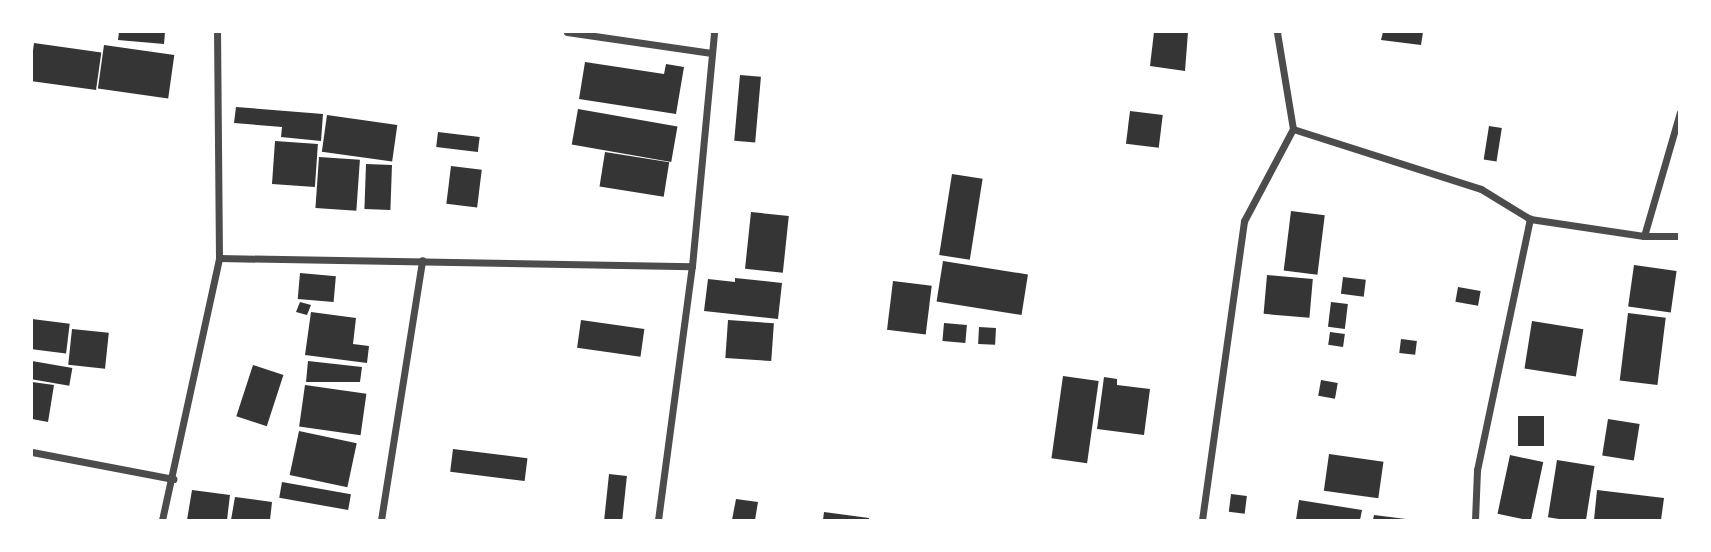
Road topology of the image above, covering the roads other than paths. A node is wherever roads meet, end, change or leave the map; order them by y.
1 (217, 32) edge
2 (567, 32) edge
3 (714, 32) edge
4 (1277, 32) edge
5 (711, 53) junction
6 (1679, 112) edge
7 (1293, 129) junction
8 (1530, 219) junction
9 (1644, 236) junction
10 (1679, 236) edge
11 (219, 258) junction
12 (422, 260) junction
13 (692, 266) junction
14 (32, 452) edge
15 (173, 479) junction
16 (162, 520) edge
17 (381, 520) edge
18 (658, 520) edge
19 (1202, 520) edge
20 (1475, 520) edge

1 - 11 street
2 - 5 street
3 - 5 street
4 - 7 street
5 - 13 street
6 - 9 street
7 - 8 street
7 - 19 street
8 - 9 street
8 - 20 street
9 - 10 street
11 - 12 street
11 - 15 street
12 - 13 street
12 - 17 street
13 - 18 street
14 - 15 street
15 - 16 street

